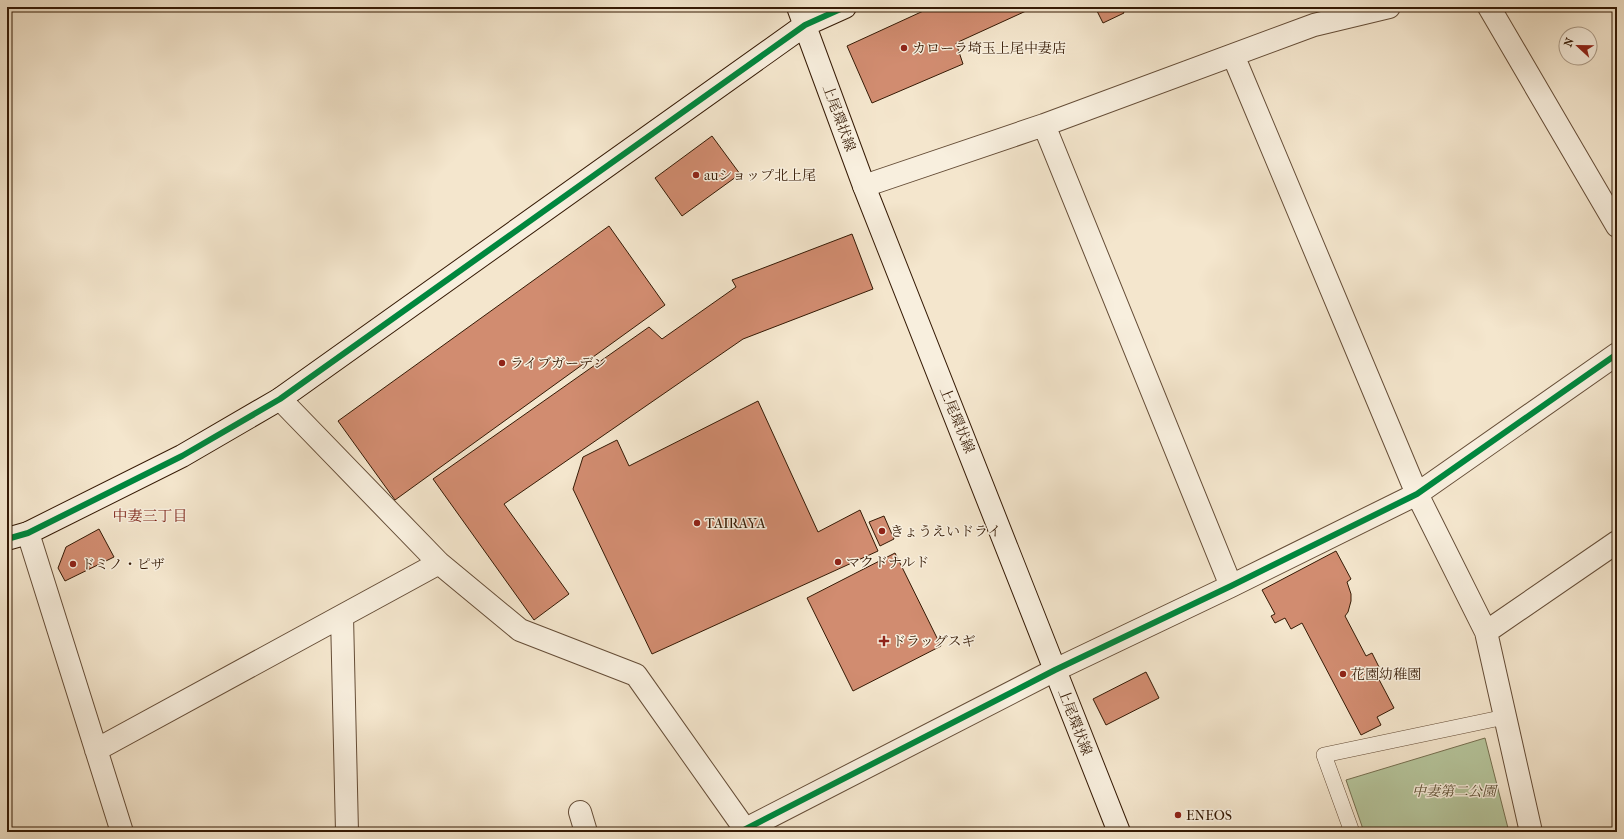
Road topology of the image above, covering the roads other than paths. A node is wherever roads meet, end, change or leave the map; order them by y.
1 (845, 7) edge
2 (1389, 7) edge
3 (1489, 7) edge
4 (802, 16) edge
5 (1233, 55) junction
6 (1044, 125) junction
7 (864, 186) junction
8 (1617, 226) edge
9 (1617, 354) edge
10 (280, 399) junction
11 (1417, 494) junction
12 (28, 533) junction
13 (7, 539) edge
14 (1617, 542) edge
15 (440, 564) junction
16 (1231, 586) junction
17 (342, 616) junction
18 (1486, 632) junction
19 (1055, 670) junction
20 (1505, 717) junction
21 (96, 750) junction
22 (745, 831) edge
23 (122, 832) edge
24 (347, 832) edge
25 (1119, 832) edge
26 (1352, 832) edge
27 (1531, 832) edge

1 - 4 street
2 - 5 street
3 - 8 street
4 - 7 street, 上尾環状線
4 - 10 street
5 - 6 street
5 - 11 street
6 - 7 street
6 - 16 street
7 - 19 street, 上尾環状線
9 - 11 street
10 - 12 street
10 - 15 street
11 - 16 street
11 - 18 street
12 - 13 street
12 - 21 street
14 - 18 street
15 - 17 street
15 - 22 street
16 - 19 street
17 - 21 street
17 - 24 street
18 - 20 street
19 - 22 street
19 - 25 street, 上尾環状線
20 - 26 lane
20 - 27 street
21 - 23 street

